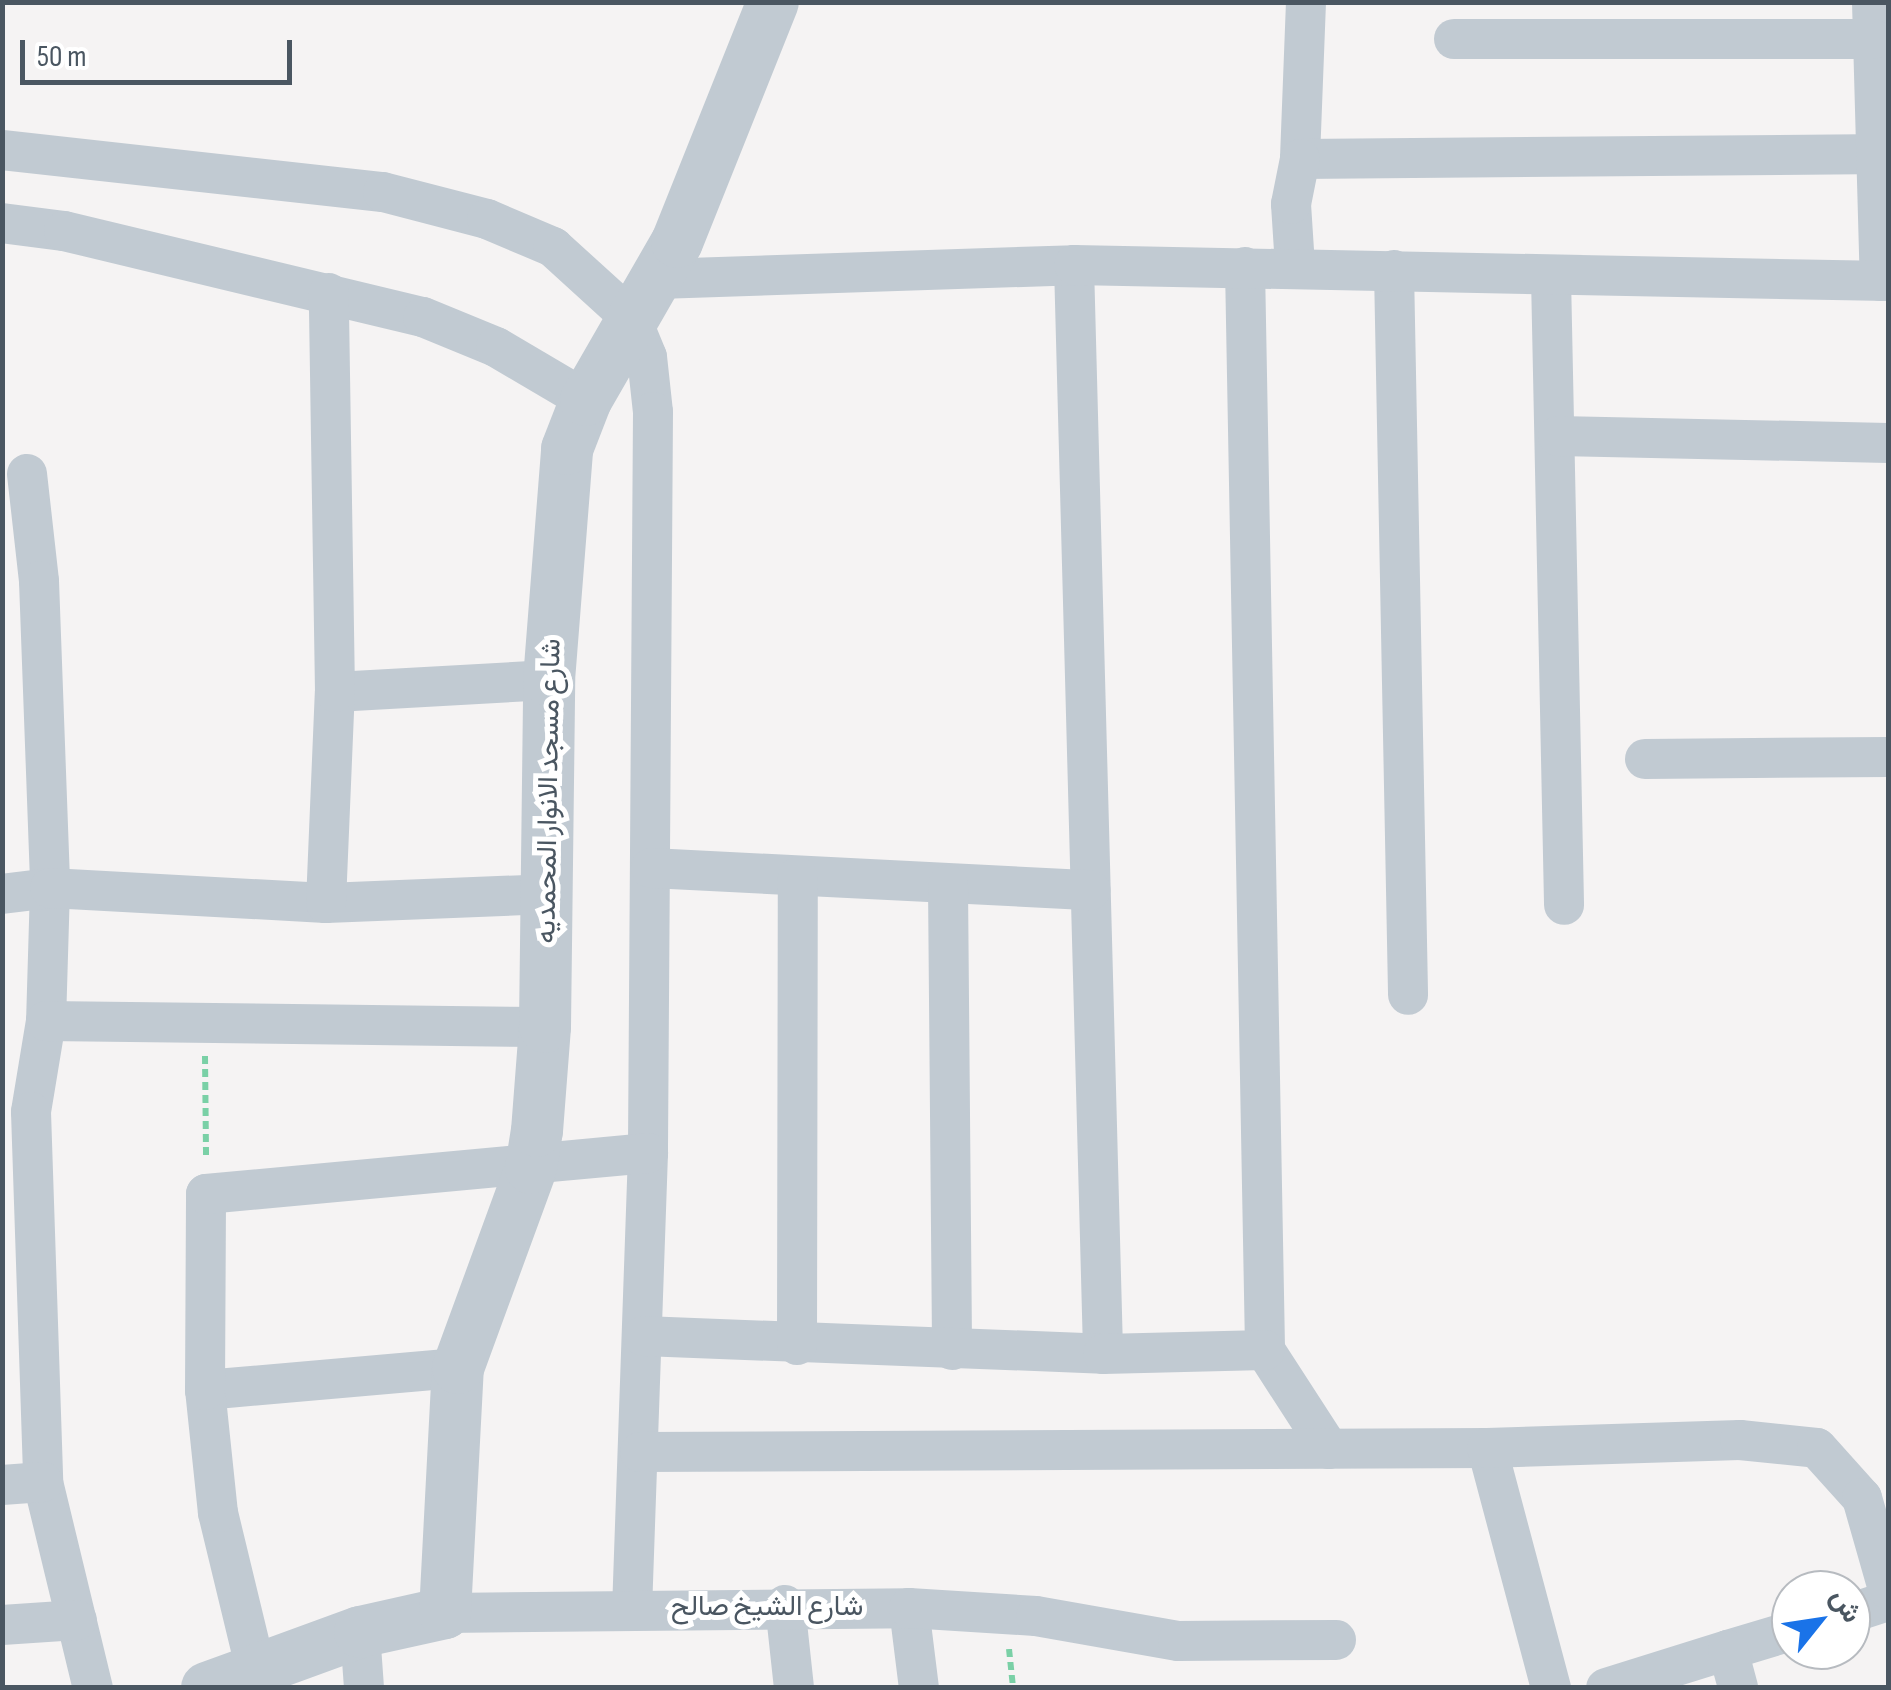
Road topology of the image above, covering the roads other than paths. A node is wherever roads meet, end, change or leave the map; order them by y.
1 (773, 2) edge
2 (1306, 2) edge
3 (1873, 21) edge
4 (1454, 40) dead end
5 (2, 150) edge
6 (1884, 154) edge
7 (1300, 159) junction
8 (2, 224) edge
9 (1074, 264) junction
10 (1245, 266) junction
11 (1295, 266) junction
12 (1394, 270) junction
13 (1551, 277) junction
14 (1884, 281) edge
15 (329, 293) junction
16 (644, 298) junction
17 (586, 400) junction
18 (1558, 436) junction
19 (1888, 443) edge
20 (27, 474) dead end
21 (549, 680) junction
22 (335, 692) junction
23 (1888, 757) edge
24 (1645, 759) dead end
25 (651, 868) junction
26 (798, 877) junction
27 (948, 885) junction
28 (50, 888) junction
29 (1090, 890) junction
30 (2, 894) edge
31 (546, 894) junction
32 (326, 903) junction
33 (1564, 905) dead end
34 (1408, 995) dead end
35 (46, 1021) junction
36 (545, 1027) junction
37 (17, 1113) edge
38 (648, 1153) junction
39 (532, 1168) junction
40 (643, 1336) junction
41 (797, 1345) junction
42 (952, 1350) junction
43 (1265, 1350) junction
44 (1103, 1354) junction
45 (458, 1368) junction
46 (205, 1390) junction
47 (1487, 1448) junction
48 (1330, 1449) junction
49 (640, 1452) junction
50 (43, 1482) junction
51 (2, 1485) edge
52 (1888, 1589) edge
53 (785, 1605) junction
54 (632, 1606) junction
55 (909, 1608) junction
56 (444, 1612) junction
57 (78, 1620) junction
58 (2, 1626) edge
59 (360, 1632) junction
60 (1336, 1640) dead end
61 (1771, 1644) edge
62 (1733, 1669) edge
63 (256, 1670) junction
64 (93, 1688) edge
65 (206, 1688) edge
66 (364, 1688) edge
67 (794, 1688) edge
68 (920, 1688) edge
69 (1551, 1688) edge
70 (1606, 1688) edge

1 - 16 street, شارع مسجد الانوار المحمديه
2 - 7 street
3 - 4 street
3 - 6 street
5 - 16 street
6 - 7 street
6 - 14 street
7 - 11 street
8 - 15 street
9 - 10 street
9 - 16 street
9 - 29 street
10 - 11 street
10 - 43 street
11 - 12 street
12 - 13 street
12 - 34 street
13 - 14 street
13 - 18 street
15 - 17 street
15 - 22 street
16 - 17 street, شارع مسجد الانوار المحمديه
16 - 25 street
17 - 21 street, شارع مسجد الانوار المحمديه
18 - 19 street
18 - 33 street
20 - 28 street
21 - 22 street
21 - 31 street, شارع مسجد الانوار المحمديه
22 - 32 street
23 - 24 street
25 - 26 street
25 - 38 street
26 - 27 street
26 - 41 street
27 - 29 street
27 - 42 street
28 - 30 street
28 - 32 street
28 - 35 street
29 - 44 street
31 - 32 street
31 - 36 street, شارع مسجد الانوار المحمديه
35 - 36 street
35 - 37 street
36 - 39 street, شارع مسجد الانوار المحمديه
37 - 50 street
38 - 39 street
38 - 40 street
39 - 45 street, شارع مسجد الانوار المحمديه
39 - 46 street
40 - 41 street
40 - 49 street
41 - 42 street
42 - 44 street
43 - 44 street
43 - 48 street
45 - 46 street
45 - 56 street, شارع مسجد الانوار المحمديه
46 - 63 street
47 - 48 street
47 - 52 street
47 - 69 street
48 - 49 street
49 - 54 street
50 - 51 street
50 - 57 street
53 - 54 street, شارع الشيخ صالح
53 - 55 street, شارع الشيخ صالح
53 - 67 street
54 - 56 street, شارع الشيخ صالح
55 - 60 street, شارع الشيخ صالح
55 - 68 street
56 - 59 street, شارع الشيخ صالح
57 - 58 street
57 - 64 street
59 - 63 street, شارع الشيخ صالح
59 - 66 street
61 - 62 street
62 - 70 street
63 - 65 street, شارع الشيخ صالح

